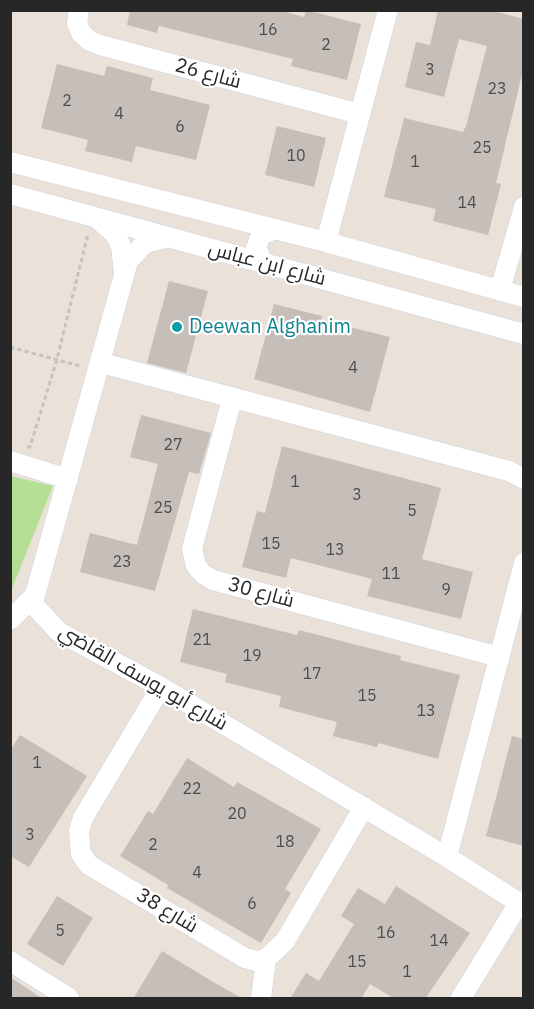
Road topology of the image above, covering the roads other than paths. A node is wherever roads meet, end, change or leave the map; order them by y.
1 (79, 10) edge
2 (388, 10) edge
3 (360, 114) junction
4 (10, 162) edge
5 (10, 194) edge
6 (524, 207) edge
7 (220, 216) junction
8 (92, 218) junction
9 (274, 230) junction
10 (170, 238) junction
11 (326, 242) junction
12 (213, 250) junction
13 (268, 264) junction
14 (124, 273) junction
15 (500, 290) junction
16 (524, 297) edge
17 (524, 334) edge
18 (101, 367) junction
19 (232, 399) junction
20 (15, 453) edge
21 (68, 479) junction
22 (524, 479) edge
23 (524, 563) edge
24 (31, 602) junction
25 (10, 620) edge
26 (499, 657) junction
27 (161, 687) junction
28 (364, 807) junction
29 (447, 857) junction
30 (521, 905) edge
31 (266, 958) junction
32 (10, 961) edge
33 (69, 999) edge
34 (261, 999) edge
35 (461, 999) edge

1 - 3 street, شارع 26
2 - 3 street
3 - 11 street
4 - 7 street, شارع ابن عباس
5 - 8 street, شارع ابن عباس
6 - 15 street
7 - 9 street, شارع ابن عباس
7 - 12 street
8 - 10 street, شارع ابن عباس
8 - 14 street
9 - 11 street, شارع ابن عباس
9 - 13 street
10 - 12 street, شارع ابن عباس
10 - 14 street
11 - 15 street, شارع ابن عباس
12 - 13 street, شارع ابن عباس
13 - 17 street, شارع ابن عباس
14 - 18 street
15 - 16 street, شارع ابن عباس
18 - 19 street
18 - 21 street
19 - 22 street
19 - 26 street, شارع 30
20 - 21 street
21 - 24 street
23 - 26 street
24 - 25 street
24 - 27 street, شارع أبو يوسف القاضي
26 - 29 street
27 - 28 street, شارع أبو يوسف القاضي
27 - 31 street, شارع 38
28 - 29 street, شارع أبو يوسف القاضي
28 - 31 street
29 - 30 street, شارع أبو يوسف القاضي
30 - 35 street
31 - 34 street
32 - 33 street

